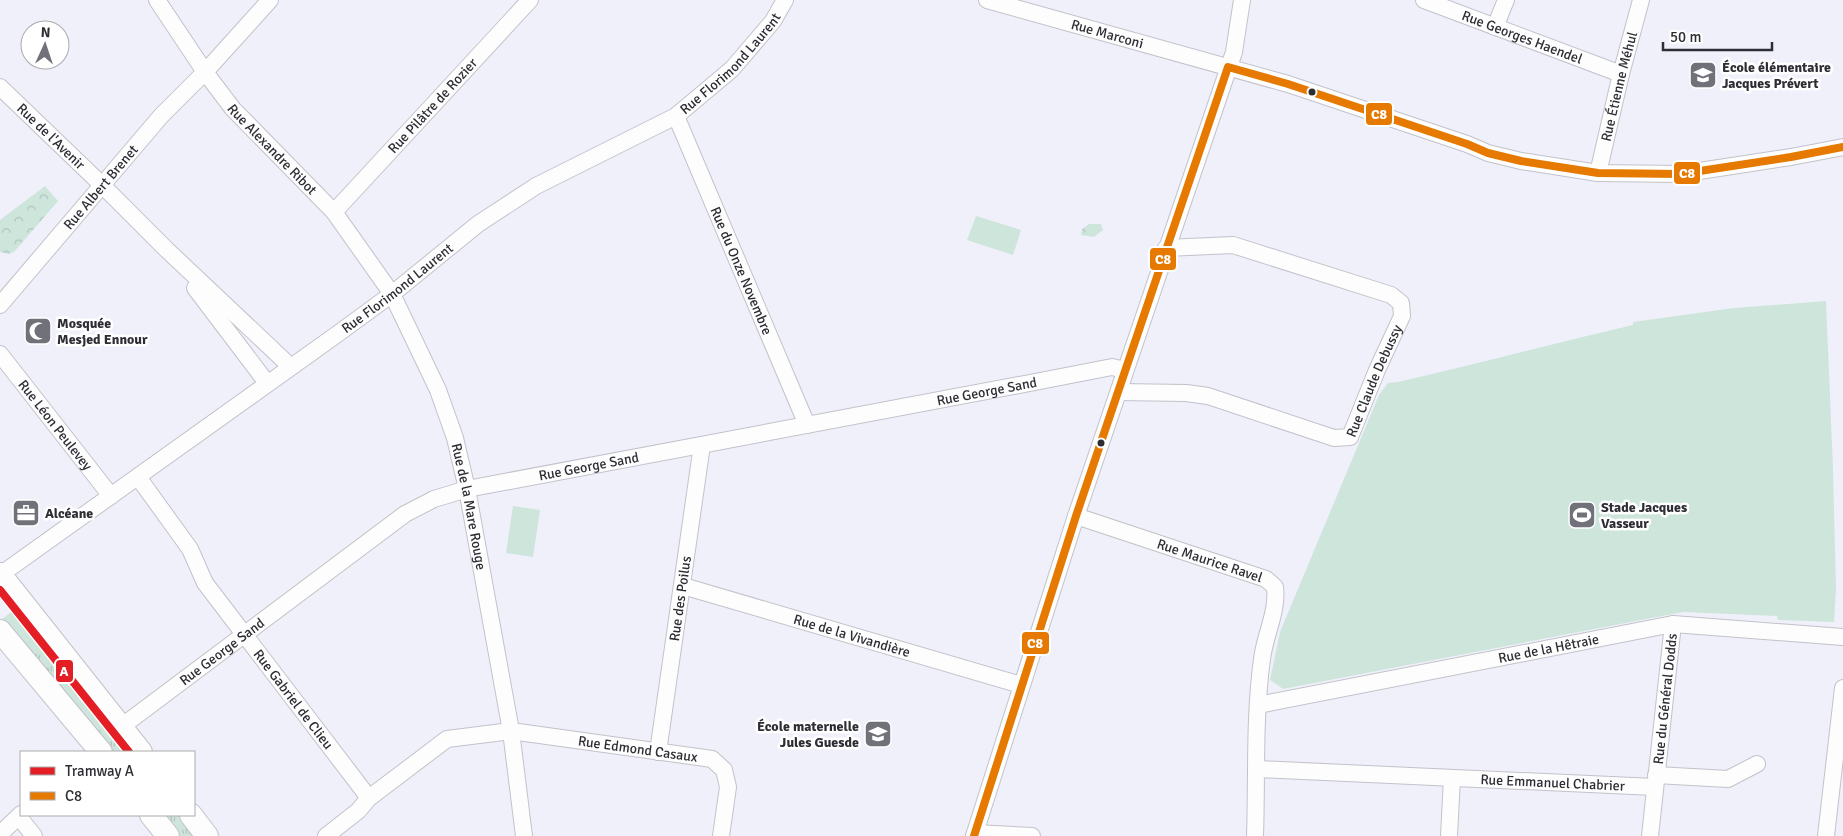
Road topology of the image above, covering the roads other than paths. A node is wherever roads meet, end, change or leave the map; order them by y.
1 (157, 0) edge
2 (270, 0) edge
3 (530, 0) edge
4 (785, 0) edge
5 (987, 0) edge
6 (1242, 0) edge
7 (1424, 0) edge
8 (1506, 0) edge
9 (1641, 0) edge
10 (1495, 27) junction
11 (1228, 67) junction
12 (205, 72) junction
13 (1620, 74) junction
14 (0, 86) edge
15 (676, 116) junction
16 (1843, 147) edge
17 (1598, 173) junction
18 (103, 186) junction
19 (334, 212) junction
20 (1166, 248) junction
21 (167, 250) junction
22 (392, 294) junction
23 (0, 305) edge
24 (0, 354) edge
25 (290, 367) junction
26 (1125, 370) junction
27 (268, 384) junction
28 (1119, 392) junction
29 (807, 425) junction
30 (702, 445) junction
31 (138, 477) junction
32 (467, 489) junction
33 (111, 496) junction
34 (1076, 516) junction
35 (0, 575) edge
36 (683, 586) junction
37 (1673, 624) junction
38 (0, 631) edge
39 (244, 634) junction
40 (1843, 637) edge
41 (1021, 685) junction
42 (1843, 688) edge
43 (1258, 705) junction
44 (121, 727) junction
45 (511, 731) junction
46 (98, 751) edge
47 (140, 751) edge
48 (658, 752) junction
49 (1757, 764) dead end
50 (1257, 769) junction
51 (1452, 778) junction
52 (1655, 781) junction
53 (369, 798) junction
54 (20, 815) edge
55 (21, 816) edge
56 (152, 816) edge
57 (191, 816) edge
58 (0, 834) edge
59 (974, 835) edge
60 (34, 836) edge
61 (168, 836) edge
62 (207, 836) edge
63 (326, 836) edge
64 (524, 836) edge
65 (721, 836) edge
66 (1032, 836) edge
67 (1255, 836) edge
68 (1449, 836) edge
69 (1650, 836) edge
70 (1826, 836) edge

1 - 12 street, Rue Alexandre Ribot
2 - 12 street, Rue Albert Brenet
3 - 19 street, Rue Pilâtre de Rozier
4 - 15 street, Rue Florimond Laurent
5 - 11 street, Rue Marconi
6 - 11 street
7 - 10 street, Rue Georges Haendel
8 - 10 street
9 - 13 street, Rue Étienne Méhul
10 - 13 street, Rue Georges Haendel
11 - 17 street, Rue Marconi
11 - 20 street
12 - 18 street, Rue Albert Brenet
12 - 19 street, Rue Alexandre Ribot
13 - 17 street, Rue Étienne Méhul
14 - 18 street, Rue de l'Avenir
15 - 22 street, Rue Florimond Laurent
15 - 29 street, Rue du Onze Novembre
16 - 17 street, Rue Marconi
18 - 21 street, Rue de l'Avenir
18 - 23 street, Rue Albert Brenet
19 - 22 street, Rue Alexandre Ribot
20 - 26 street
20 - 28 street, Rue Claude Debussy
21 - 25 street, Rue de l'Avenir
21 - 27 street, Rue de l'Avenir
22 - 25 street, Rue Florimond Laurent
22 - 32 street, Rue de la Mare Rouge
24 - 33 street, Rue Léon Peulevey
25 - 27 street, Rue Florimond Laurent
26 - 28 street
26 - 29 street, Rue George Sand
27 - 31 street, Rue Florimond Laurent
28 - 34 street
29 - 30 street, Rue George Sand
30 - 32 street, Rue George Sand
30 - 36 street, Rue des Poilus
31 - 33 street, Rue Florimond Laurent
31 - 39 street, Rue Gabriel de Clieu
32 - 39 street, Rue George Sand
32 - 45 street, Rue de la Mare Rouge
33 - 35 street, Rue Florimond Laurent
34 - 41 street
34 - 43 street, Rue Maurice Ravel
35 - 44 main road
36 - 41 street, Rue de la Vivandière
36 - 48 street, Rue des Poilus
37 - 40 street, Rue de la Hêtraie
37 - 43 street, Rue de la Hêtraie
37 - 52 street, Rue du Général Dodds
38 - 46 main road
39 - 44 street, Rue George Sand
39 - 53 street, Rue Gabriel de Clieu
41 - 59 street
42 - 70 street
43 - 50 street, Rue Maurice Ravel
44 - 47 main road
45 - 48 street, Rue Edmond Casaux
45 - 53 street
45 - 64 street, Rue de la Mare Rouge
48 - 65 street, Rue Edmond Casaux
49 - 52 street, Rue du Général Dodds
50 - 51 street, Rue Emmanuel Chabrier
50 - 67 street, Rue Maurice Ravel
51 - 52 street, Rue Emmanuel Chabrier
51 - 68 street
52 - 69 street, Rue du Général Dodds
53 - 63 street
54 - 58 street
55 - 60 street
56 - 61 main road
57 - 62 main road
59 - 66 street

